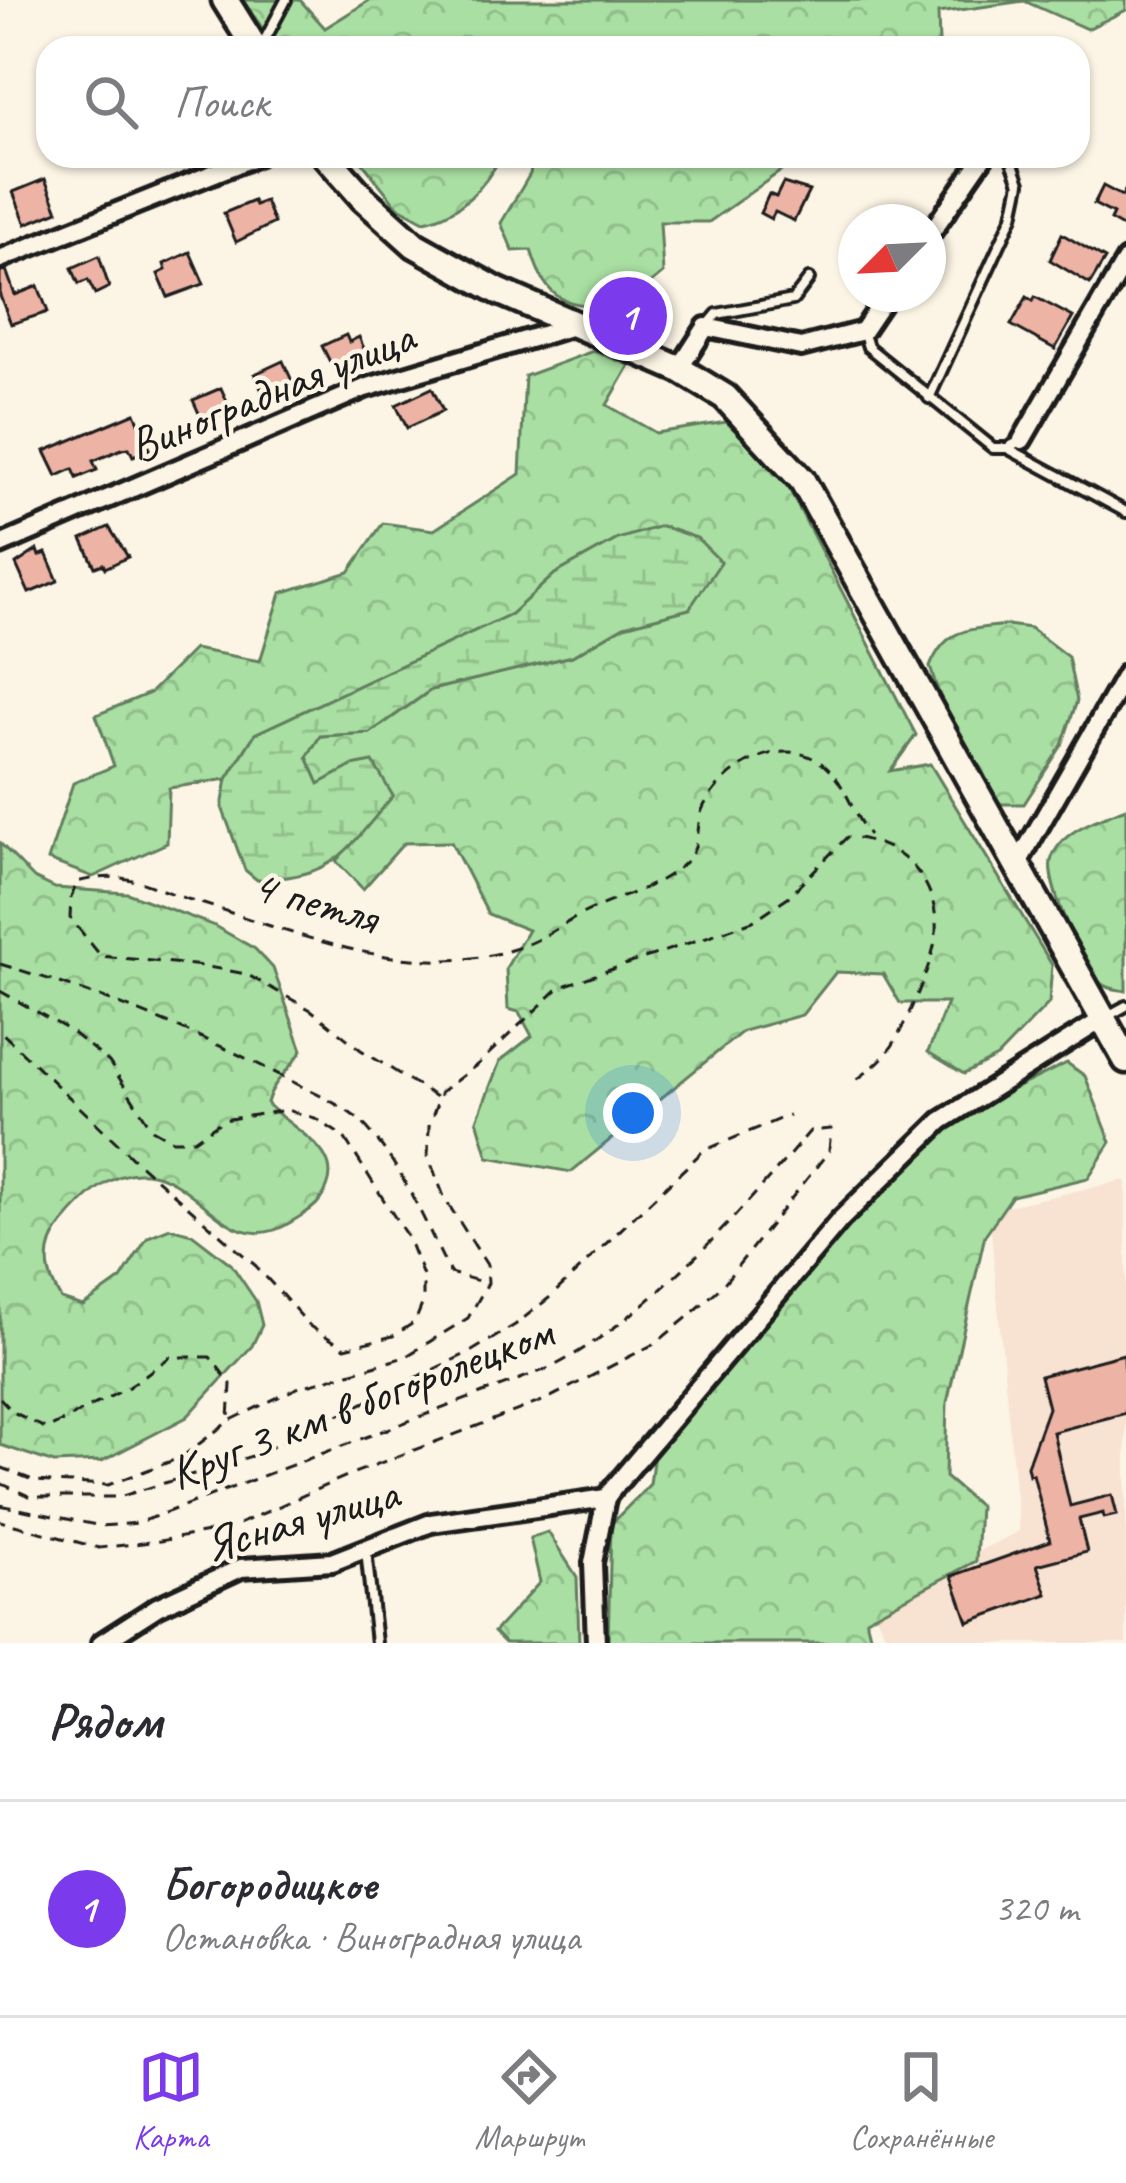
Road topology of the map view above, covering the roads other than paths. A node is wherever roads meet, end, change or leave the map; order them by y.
1 (225, 0) edge
2 (286, 0) edge
3 (250, 36) edge
4 (265, 36) edge
5 (227, 168) edge
6 (336, 168) edge
7 (975, 168) edge
8 (1014, 168) edge
9 (946, 210) edge
10 (0, 259) edge
11 (1126, 260) edge
12 (809, 279) dead end
13 (876, 312) edge
14 (577, 324) junction
15 (706, 327) junction
16 (863, 331) junction
17 (679, 369) junction
18 (929, 398) junction
19 (1015, 444) junction
20 (1126, 512) edge
21 (0, 544) edge
22 (1126, 674) edge
23 (1017, 865) junction
24 (1115, 1012) edge
25 (1126, 1060) edge
26 (606, 1498) junction
27 (366, 1549) junction
28 (101, 1643) edge
29 (376, 1643) edge
30 (596, 1643) edge

1 - 3 street
2 - 4 lane
5 - 10 street
6 - 14 street
7 - 9 street
8 - 18 lane
11 - 19 street
12 - 15 lane
13 - 16 street
14 - 17 street
14 - 21 street, Виноградная улица
15 - 16 street
15 - 17 street
16 - 18 lane
17 - 23 street
18 - 19 lane
19 - 20 lane
22 - 23 street
23 - 24 street
24 - 25 street
24 - 26 street
26 - 27 street, Ясная улица
26 - 30 street
27 - 28 street, Ясная улица
27 - 29 lane

